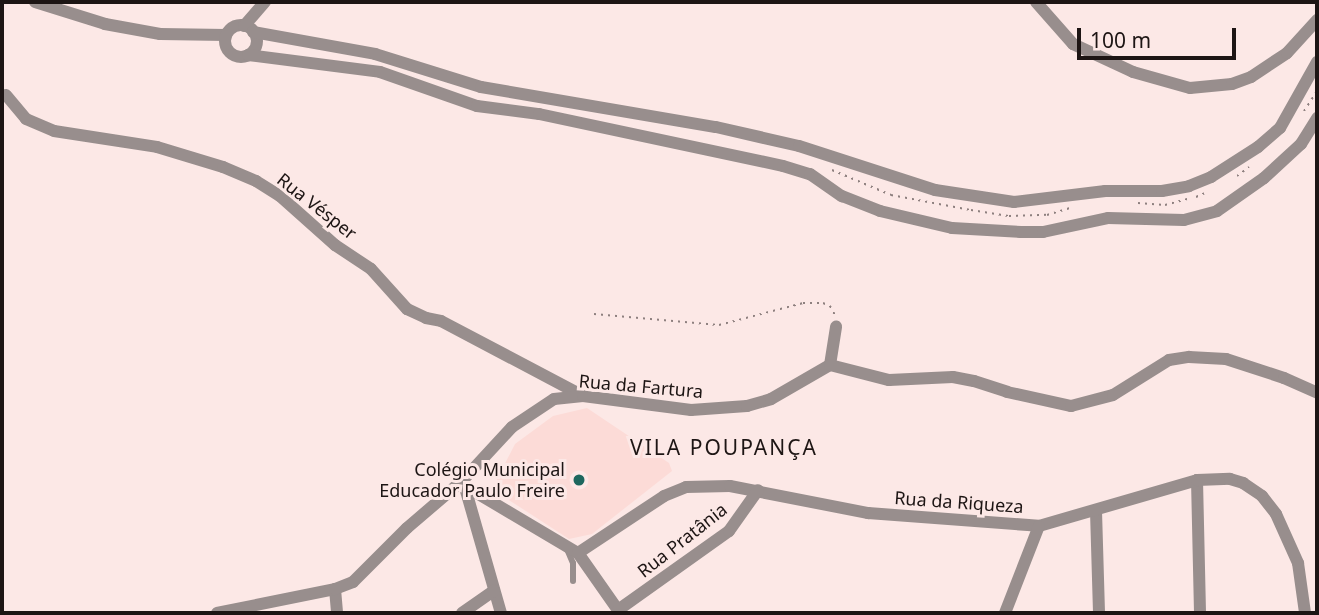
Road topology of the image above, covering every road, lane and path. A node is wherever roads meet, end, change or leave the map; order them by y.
1 (35, 2) edge
2 (265, 2) edge
3 (1036, 2) edge
4 (1317, 20) edge
5 (249, 29) junction
6 (226, 35) junction
7 (248, 55) junction
8 (1317, 62) edge
9 (6, 95) dead end
10 (1317, 118) edge
11 (594, 314) dead end
12 (836, 326) joint
13 (830, 365) junction
14 (1317, 393) edge
15 (583, 396) junction
16 (1197, 480) junction
17 (464, 483) junction
18 (758, 491) junction
19 (1096, 511) junction
20 (1039, 526) junction
21 (558, 539) junction
22 (578, 553) junction
23 (573, 580) dead end
24 (335, 589) junction
25 (494, 590) junction
26 (619, 612) edge
27 (217, 613) edge
28 (337, 613) edge
29 (462, 613) edge
30 (501, 613) edge
31 (1005, 613) edge
32 (1099, 613) edge
33 (1200, 613) edge
34 (1305, 613) edge

1 - 6 street
2 - 5 street
3 - 4 street
5 - 6 street
5 - 7 street
5 - 8 street
6 - 7 street
7 - 10 street
9 - 15 street, Rua Vésper
11 - 12 path
12 - 13 street
13 - 14 street
13 - 15 street, Rua da Fartura
15 - 17 street, Rua da Fartura
16 - 19 street, Rua da Riqueza
16 - 33 street
16 - 34 street, Rua da Riqueza
17 - 21 street
17 - 24 street, Rua da Fartura
17 - 25 street
18 - 20 street, Rua da Riqueza
18 - 22 street, Rua da Riqueza
18 - 26 street, Rua Pratânia
19 - 20 street, Rua da Riqueza
19 - 32 street
20 - 31 street
21 - 22 street
21 - 23 lane
22 - 26 street
24 - 27 street, Rua da Fartura
24 - 28 street
25 - 29 street
25 - 30 street

